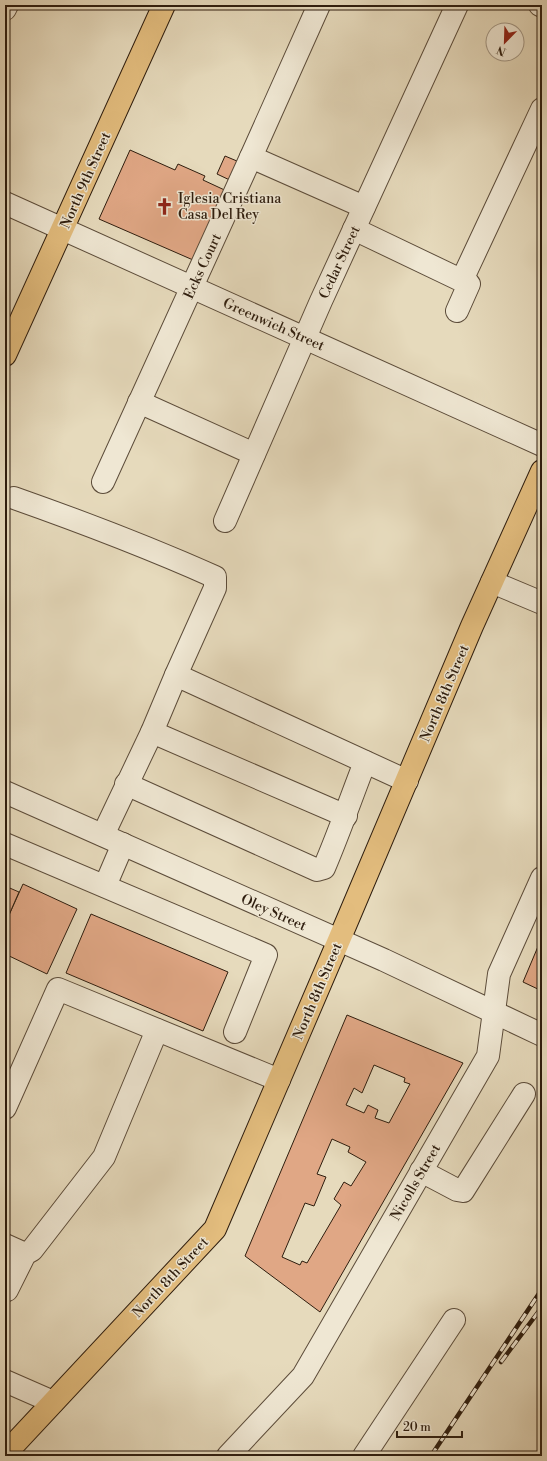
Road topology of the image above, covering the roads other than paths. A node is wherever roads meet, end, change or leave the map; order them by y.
1 (7, 5) edge
2 (164, 5) edge
3 (319, 5) edge
4 (457, 5) edge
5 (5, 9) edge
6 (542, 109) edge
7 (251, 158) junction
8 (5, 203) edge
9 (364, 207) junction
10 (62, 229) junction
11 (354, 229) junction
12 (462, 280) junction
13 (192, 287) junction
14 (457, 311) dead end
15 (305, 338) junction
16 (5, 355) edge
17 (139, 402) junction
18 (542, 445) edge
19 (254, 454) junction
20 (542, 473) edge
21 (103, 482) dead end
22 (14, 498) dead end
23 (225, 521) dead end
24 (492, 582) junction
25 (542, 602) edge
26 (176, 675) junction
27 (152, 732) junction
28 (365, 762) junction
29 (407, 780) junction
30 (126, 784) junction
31 (5, 792) edge
32 (346, 816) junction
33 (103, 835) junction
34 (5, 844) edge
35 (123, 844) junction
36 (542, 878) edge
37 (105, 886) junction
38 (340, 940) junction
39 (494, 1012) junction
40 (157, 1030) junction
41 (235, 1032) dead end
42 (542, 1035) edge
43 (279, 1080) junction
44 (524, 1094) dead end
45 (5, 1108) edge
46 (421, 1171) junction
47 (5, 1245) edge
48 (25, 1254) junction
49 (7, 1290) dead end
50 (454, 1320) dead end
51 (5, 1381) edge
52 (53, 1402) junction
53 (5, 1454) edge
54 (230, 1455) edge
55 (364, 1456) edge

1 - 5 street
2 - 10 main road, North 9th Street
3 - 7 street, Ecks Court
4 - 9 street, Cedar Street
6 - 12 street
7 - 9 street
7 - 13 street, Ecks Court
8 - 10 street, Greenwich Street
9 - 11 street, Cedar Street
10 - 13 street, Greenwich Street
10 - 16 main road, North 9th Street
11 - 12 street
11 - 15 street, Cedar Street
12 - 14 street
13 - 15 street, Greenwich Street
13 - 17 street, Ecks Court
15 - 18 street, Greenwich Street
15 - 19 street, Cedar Street
17 - 19 street
17 - 21 street, Ecks Court
19 - 23 street, Cedar Street
20 - 24 main road, North 8th Street
22 - 26 street
24 - 25 street
24 - 29 main road, North 8th Street
26 - 27 street
26 - 28 street
27 - 30 street
27 - 32 street
28 - 29 street
28 - 32 street
29 - 38 main road, North 8th Street
30 - 32 street
30 - 33 street
31 - 33 street, Oley Street
33 - 35 street, Oley Street
34 - 37 street
35 - 37 street
35 - 38 street, Oley Street
36 - 39 street, Nicolls Street
37 - 41 street
38 - 39 street, Oley Street
38 - 43 main road, North 8th Street
39 - 42 street, Oley Street
39 - 46 street, Nicolls Street
40 - 43 street
40 - 45 street
40 - 48 street
43 - 52 main road, North 8th Street
44 - 46 street
46 - 54 street, Nicolls Street
47 - 48 street
48 - 49 street
50 - 55 street
51 - 52 street
52 - 53 main road, North 8th Street

